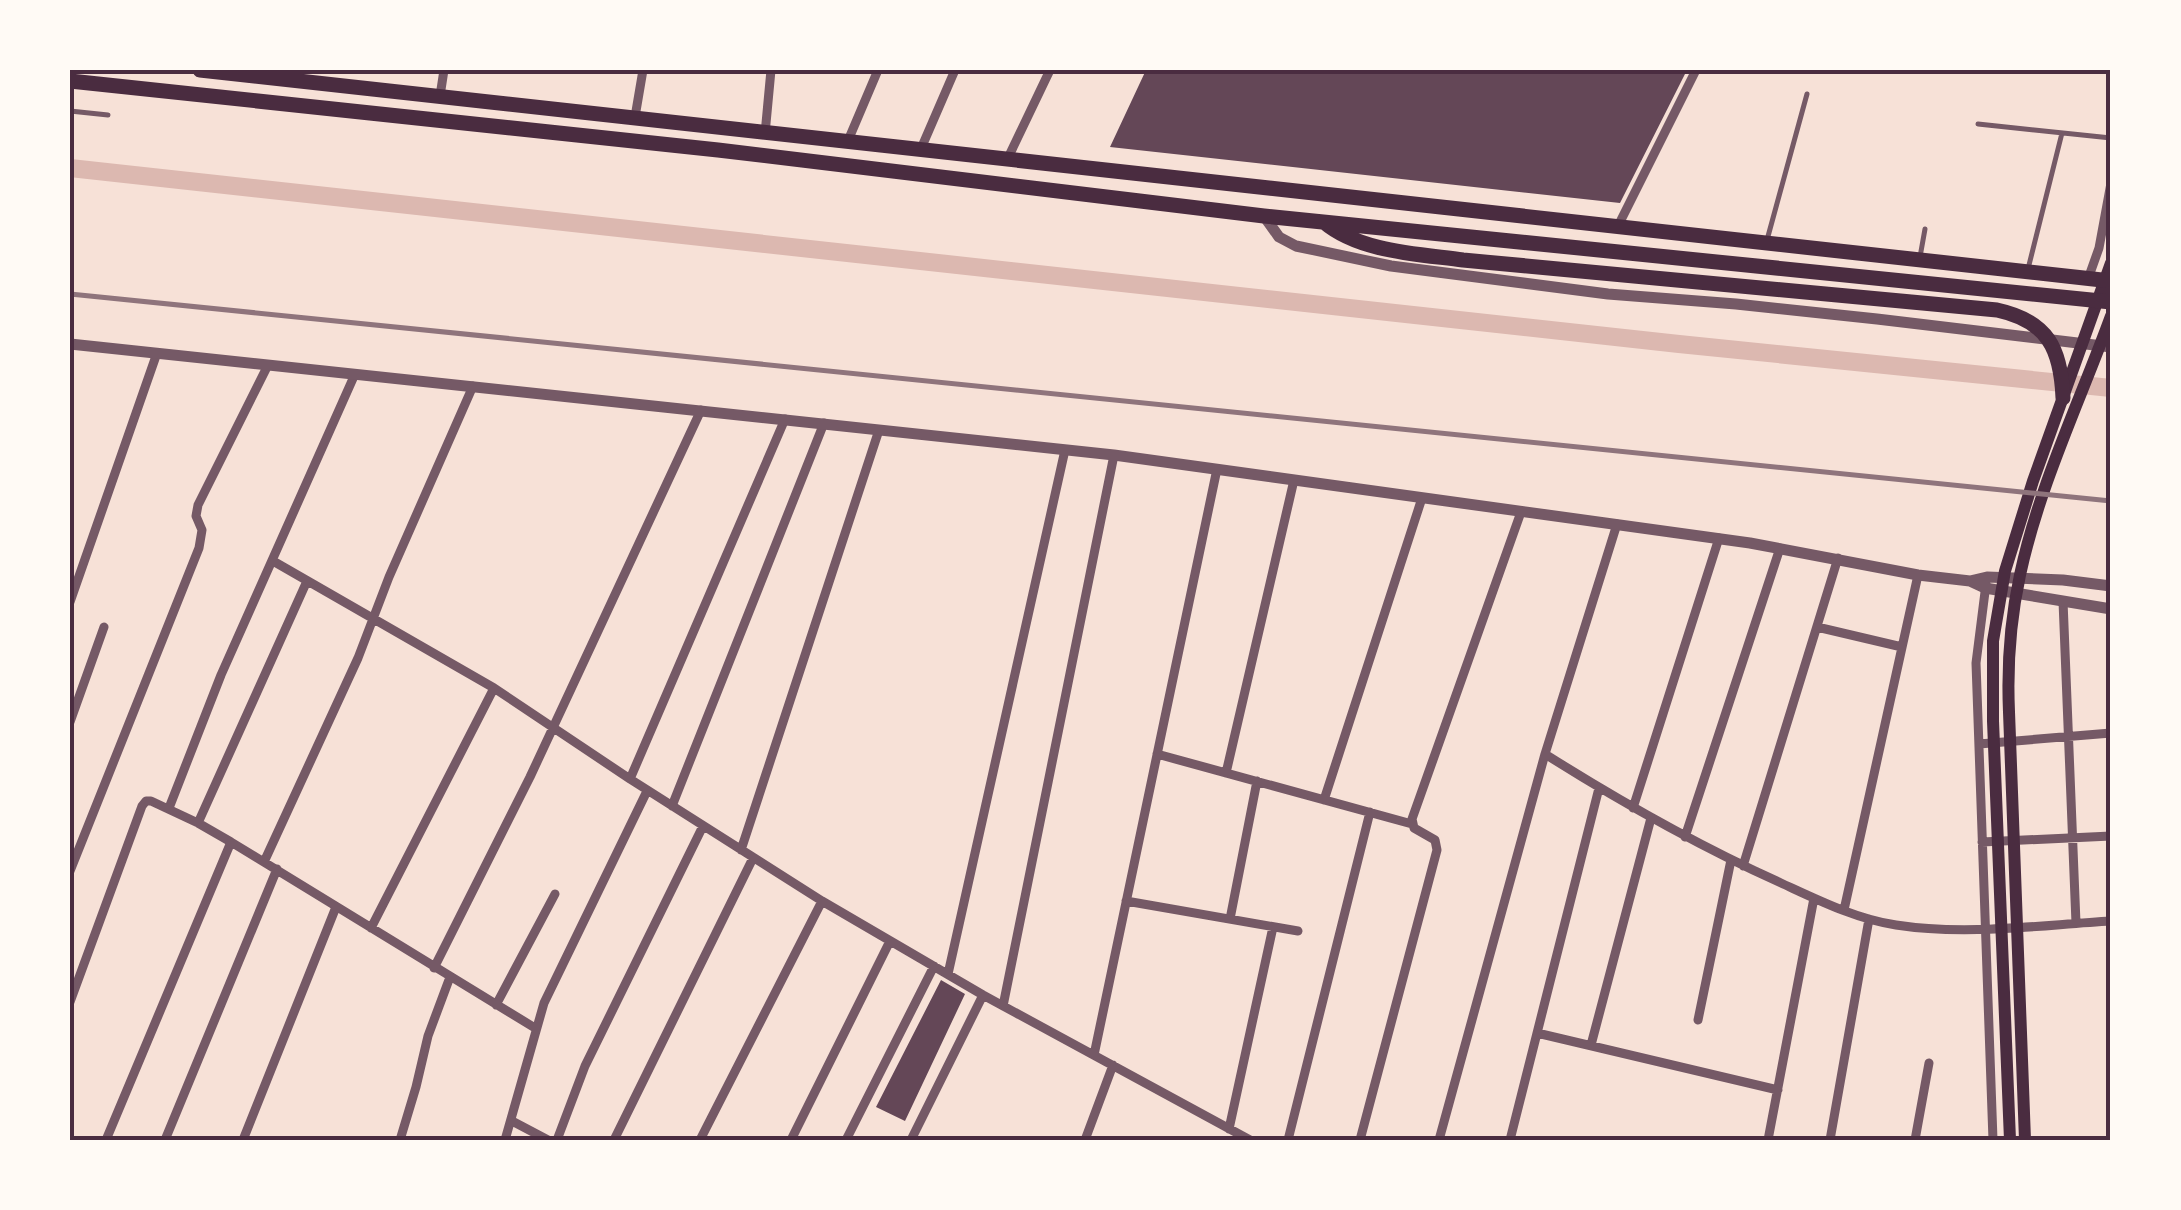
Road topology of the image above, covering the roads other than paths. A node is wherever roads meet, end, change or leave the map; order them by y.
1 (200, 70) edge
2 (444, 70) edge
3 (643, 70) edge
4 (771, 70) edge
5 (878, 70) edge
6 (955, 70) edge
7 (1050, 70) edge
8 (1696, 70) edge
9 (70, 81) edge
10 (1807, 94) dead end
11 (440, 96) junction
12 (70, 111) edge
13 (108, 115) dead end
14 (635, 117) junction
15 (1978, 124) dead end
16 (2062, 133) junction
17 (765, 134) junction
18 (2111, 138) edge
19 (846, 142) junction
20 (920, 150) junction
21 (1008, 160) junction
22 (2111, 182) edge
23 (1264, 216) junction
24 (1324, 222) junction
25 (1618, 226) junction
26 (1925, 229) dead end
27 (1766, 243) junction
28 (1919, 260) junction
29 (2111, 263) edge
30 (2027, 272) junction
31 (2088, 279) junction
32 (2111, 281) edge
33 (2111, 302) edge
34 (2111, 316) edge
35 (70, 344) edge
36 (2111, 349) edge
37 (158, 353) junction
38 (268, 365) junction
39 (2092, 369) junction
40 (355, 374) junction
41 (473, 386) junction
42 (2063, 398) junction
43 (701, 410) junction
44 (785, 419) junction
45 (824, 423) junction
46 (878, 430) junction
47 (1065, 450) junction
48 (1114, 455) junction
49 (1217, 469) junction
50 (1294, 480) junction
51 (1422, 498) junction
52 (1521, 512) junction
53 (1617, 524) junction
54 (1719, 538) junction
55 (1780, 548) junction
56 (1838, 558) junction
57 (273, 561) junction
58 (1918, 575) junction
59 (307, 581) junction
60 (1986, 582) junction
61 (2111, 586) edge
62 (2062, 601) junction
63 (70, 602) edge
64 (2111, 610) edge
65 (373, 618) junction
66 (104, 627) dead end
67 (1817, 627) junction
68 (1902, 647) junction
69 (494, 688) junction
70 (70, 722) edge
71 (553, 728) junction
72 (2111, 733) edge
73 (2068, 737) junction
74 (1979, 744) junction
75 (1157, 754) junction
76 (1545, 754) junction
77 (1226, 773) junction
78 (630, 780) junction
79 (1257, 782) junction
80 (1599, 788) junction
81 (648, 791) junction
82 (1324, 800) junction
83 (672, 806) junction
84 (169, 808) junction
85 (1632, 808) junction
86 (1370, 812) junction
87 (1651, 818) junction
88 (198, 822) junction
89 (1412, 824) junction
90 (703, 826) junction
91 (2111, 836) edge
92 (1685, 837) junction
93 (2072, 838) junction
94 (232, 842) junction
95 (1982, 842) junction
96 (741, 850) junction
97 (753, 858) junction
98 (1731, 860) junction
99 (264, 862) junction
100 (1743, 866) junction
101 (277, 870) junction
102 (70, 872) edge
103 (555, 894) dead end
104 (1814, 898) junction
105 (822, 901) junction
106 (1126, 901) junction
107 (336, 906) junction
108 (1844, 910) junction
109 (1230, 919) junction
110 (1869, 919) junction
111 (2111, 921) edge
112 (2076, 923) junction
113 (1273, 926) junction
114 (371, 928) junction
115 (1985, 928) junction
116 (1298, 931) dead end
117 (890, 941) junction
118 (934, 966) junction
119 (434, 968) junction
120 (948, 974) junction
121 (450, 977) junction
122 (983, 994) junction
123 (70, 1002) edge
124 (496, 1005) junction
125 (1004, 1006) junction
126 (1698, 1020) dead end
127 (535, 1028) junction
128 (1537, 1033) junction
129 (1592, 1045) junction
130 (1094, 1055) junction
131 (1929, 1063) dead end
132 (1113, 1066) junction
133 (1778, 1090) junction
134 (512, 1121) junction
135 (1229, 1129) junction
136 (106, 1140) edge
137 (166, 1140) edge
138 (244, 1140) edge
139 (400, 1140) edge
140 (505, 1140) edge
141 (548, 1140) edge
142 (557, 1140) edge
143 (614, 1140) edge
144 (700, 1140) edge
145 (790, 1140) edge
146 (846, 1140) edge
147 (911, 1140) edge
148 (1085, 1140) edge
149 (1250, 1140) edge
150 (1288, 1140) edge
151 (1360, 1140) edge
152 (1439, 1140) edge
153 (1510, 1140) edge
154 (1768, 1140) edge
155 (1830, 1140) edge
156 (1915, 1140) edge
157 (1992, 1140) edge
158 (2010, 1140) edge
159 (2026, 1140) edge

1 - 11 highway
2 - 11 street
3 - 14 street
4 - 17 street
5 - 19 street
6 - 20 street
7 - 21 street
8 - 25 street
9 - 23 highway
10 - 27 lane
11 - 14 highway
12 - 13 lane
14 - 17 highway
15 - 16 lane
16 - 18 lane
16 - 30 lane
17 - 19 highway
19 - 20 highway
20 - 21 highway
21 - 25 highway
22 - 31 street
23 - 24 highway
23 - 36 street
24 - 33 highway
24 - 42 highway
25 - 27 highway
26 - 28 lane
27 - 28 highway
28 - 30 highway
29 - 42 main road
30 - 31 highway
31 - 32 highway
34 - 39 main road
35 - 37 street
36 - 39 main road
37 - 38 street
37 - 63 street
38 - 40 street
38 - 102 street
39 - 159 main road
40 - 41 street
40 - 57 street
41 - 43 street
41 - 65 street
42 - 158 main road
43 - 44 street
43 - 71 street
44 - 45 street
44 - 78 street
45 - 46 street
45 - 83 street
46 - 47 street
46 - 96 street
47 - 48 street
47 - 120 street
48 - 49 street
48 - 125 street
49 - 50 street
49 - 75 street
50 - 51 street
50 - 77 street
51 - 52 street
51 - 82 street
52 - 53 street
52 - 89 street
53 - 54 street
53 - 76 street
54 - 55 street
54 - 85 street
55 - 56 street
55 - 92 street
56 - 58 street
56 - 67 street
57 - 59 street
57 - 84 street
58 - 60 street
58 - 68 street
59 - 65 street
59 - 88 street
60 - 61 street
60 - 62 street
60 - 74 street
62 - 64 street
62 - 73 street
65 - 69 street
65 - 99 street
66 - 70 street
67 - 68 street
67 - 100 street
68 - 108 street
69 - 71 street
69 - 114 street
71 - 78 street
71 - 119 street
72 - 73 street
73 - 74 street
73 - 93 street
74 - 95 street
75 - 77 street
75 - 106 street
76 - 80 street
76 - 152 street
77 - 79 street
78 - 81 street
79 - 82 street
79 - 109 street
80 - 85 street
80 - 128 street
81 - 83 street
81 - 127 street
82 - 86 street
83 - 90 street
84 - 88 street
84 - 123 street
85 - 87 street
86 - 89 street
86 - 150 street
87 - 92 street
87 - 129 street
88 - 94 street
89 - 151 street
90 - 96 street
90 - 142 street
91 - 93 street
92 - 98 street
93 - 95 street
93 - 112 street
94 - 99 street
94 - 136 street
95 - 115 street
96 - 97 street
97 - 105 street
97 - 143 street
98 - 100 street
98 - 126 street
99 - 101 street
100 - 104 street
101 - 107 street
101 - 137 street
103 - 124 street
104 - 108 street
104 - 133 street
105 - 117 street
105 - 144 street
106 - 109 street
106 - 130 street
107 - 114 street
107 - 138 street
108 - 110 street
109 - 113 street
110 - 115 street
110 - 155 street
111 - 112 street
112 - 115 street
113 - 116 street
113 - 135 street
114 - 119 street
115 - 157 street
117 - 118 street
117 - 145 street
118 - 120 street
118 - 146 street
119 - 121 street
120 - 122 street
121 - 124 street
121 - 139 street
122 - 125 street
122 - 147 street
124 - 127 street
125 - 130 street
127 - 134 street
128 - 129 street
128 - 153 street
129 - 133 street
130 - 132 street
131 - 156 street
132 - 135 street
132 - 148 street
133 - 154 street
134 - 140 street
134 - 141 street
135 - 149 street

